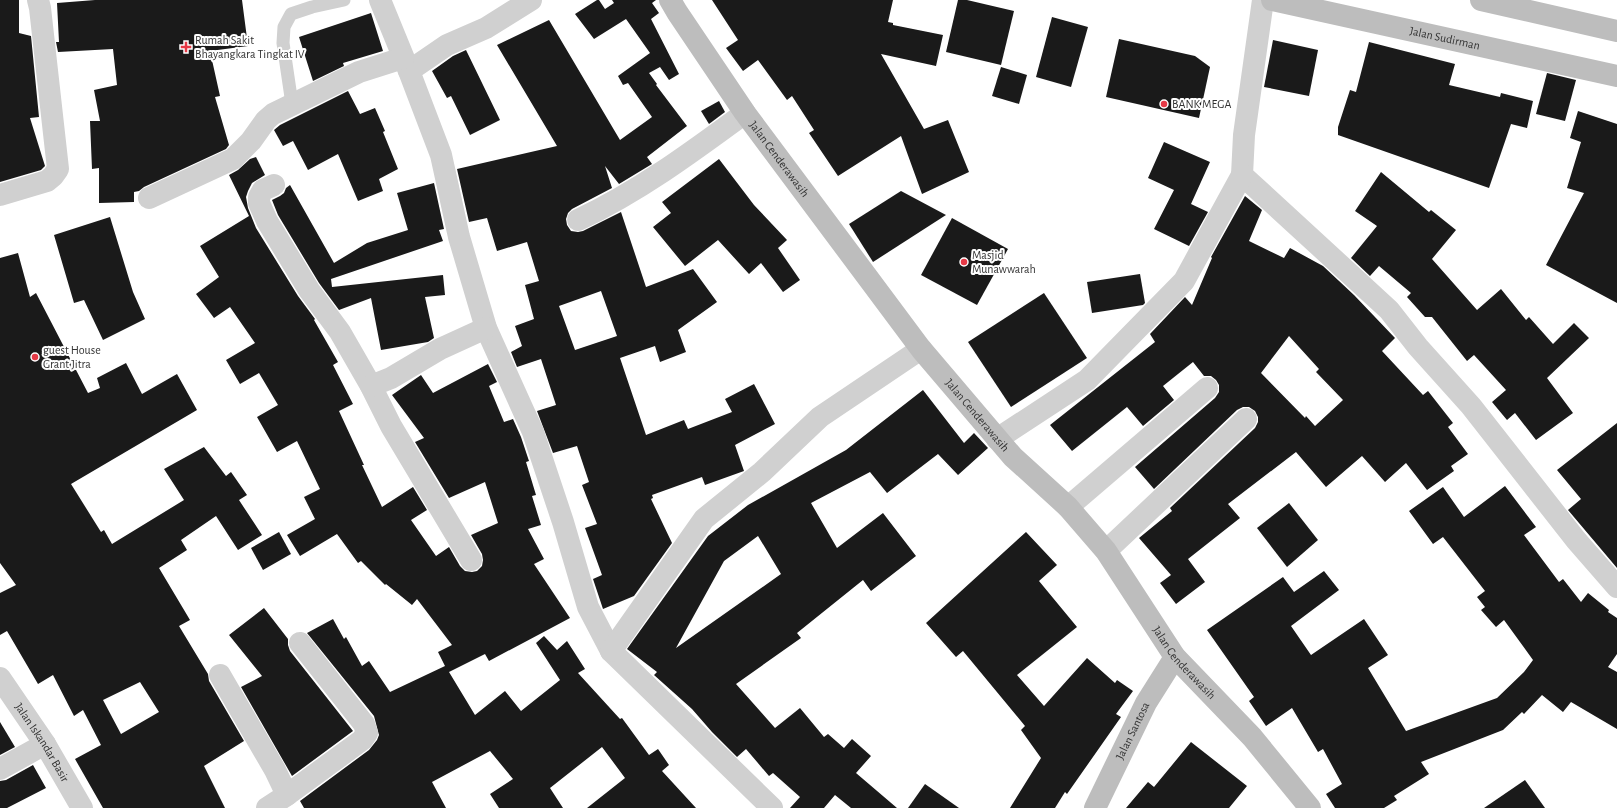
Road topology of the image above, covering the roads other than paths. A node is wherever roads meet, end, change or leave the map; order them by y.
1 (38, 0) edge
2 (344, 0) edge
3 (380, 0) edge
4 (531, 0) edge
5 (670, 0) edge
6 (1263, 0) edge
7 (1272, 0) edge
8 (1481, 0) edge
9 (1617, 31) edge
10 (406, 64) junction
11 (1617, 76) edge
12 (292, 104) junction
13 (745, 113) junction
14 (1242, 175) junction
15 (274, 185) dead end
16 (0, 195) edge
17 (149, 198) dead end
18 (578, 220) dead end
19 (486, 328) junction
20 (921, 349) junction
21 (371, 386) junction
22 (1207, 388) dead end
23 (1246, 418) dead end
24 (997, 439) junction
25 (1068, 507) junction
26 (1106, 551) junction
27 (471, 560) dead end
28 (1617, 587) edge
29 (300, 644) dead end
30 (611, 651) junction
31 (1175, 657) junction
32 (220, 675) dead end
33 (0, 678) edge
34 (45, 744) junction
35 (0, 769) edge
36 (287, 795) junction
37 (82, 808) edge
38 (267, 808) edge
39 (772, 808) edge
40 (1095, 808) edge
41 (1310, 808) edge

1 - 16 street
2 - 12 lane
3 - 10 street
4 - 10 street
5 - 13 street, Jalan Cenderawasih
6 - 14 street
7 - 11 street, Jalan Sudirman
8 - 9 street
10 - 12 street
10 - 19 street
12 - 17 street
13 - 18 street
13 - 20 street, Jalan Cenderawasih
14 - 24 street
14 - 28 street
15 - 21 street
19 - 21 street
19 - 30 street
20 - 24 street, Jalan Cenderawasih
20 - 30 street
21 - 27 street
22 - 25 street
23 - 26 street
24 - 25 street, Jalan Cenderawasih
25 - 26 street, Jalan Cenderawasih
26 - 31 street, Jalan Cenderawasih
29 - 36 street
30 - 39 street
31 - 40 street, Jalan Santosa
31 - 41 street, Jalan Cenderawasih
32 - 36 street
33 - 34 street, Jalan Iskandar Basir
34 - 35 street
34 - 37 street, Jalan Iskandar Basir
36 - 38 street

